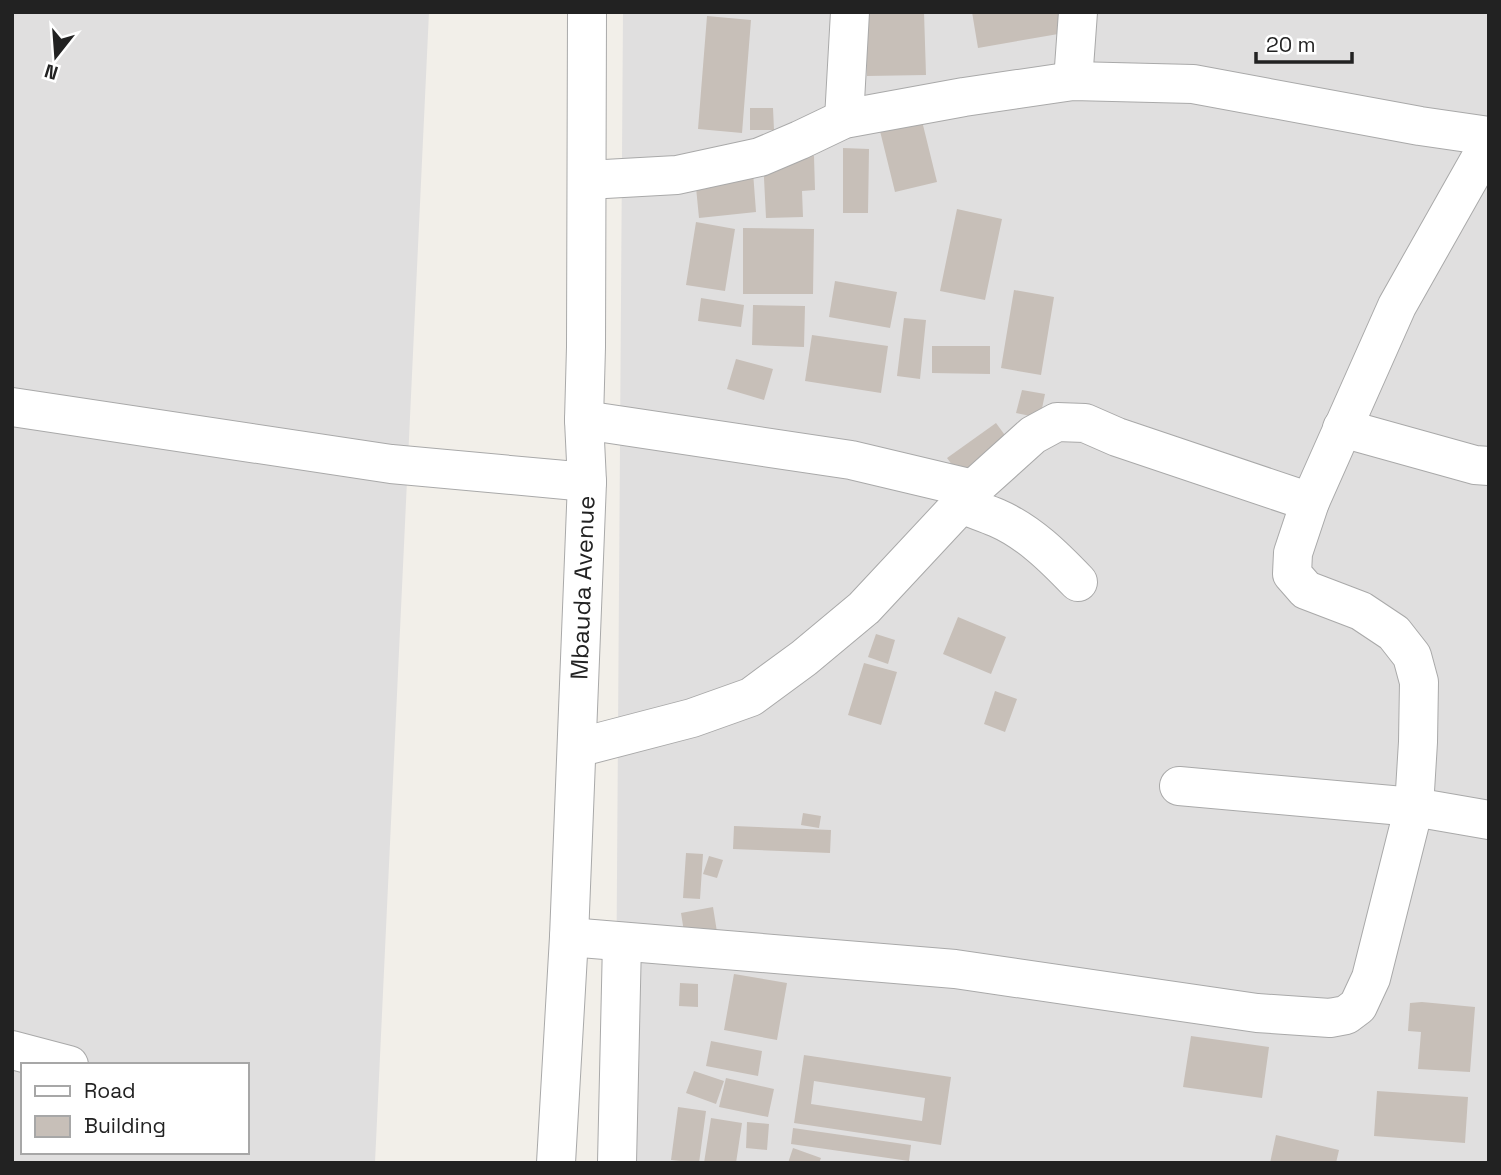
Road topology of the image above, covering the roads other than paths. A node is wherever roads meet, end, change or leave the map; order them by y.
1 (587, 12) edge
2 (850, 12) edge
3 (1078, 12) edge
4 (1073, 81) junction
5 (844, 119) junction
6 (1489, 136) edge
7 (1489, 144) edge
8 (587, 180) junction
9 (12, 407) edge
10 (584, 420) junction
11 (1342, 428) junction
12 (1489, 466) edge
13 (587, 482) junction
14 (967, 497) junction
15 (1310, 502) junction
16 (1078, 582) dead end
17 (577, 748) junction
18 (1179, 786) dead end
19 (1414, 807) junction
20 (1489, 820) edge
21 (569, 937) junction
22 (622, 942) junction
23 (12, 1051) edge
24 (61, 1063) edge
25 (556, 1163) edge
26 (617, 1163) edge

1 - 8 street, Mbauda Avenue
2 - 5 street
3 - 4 street
4 - 5 street
4 - 6 street
5 - 8 street
7 - 11 street
8 - 10 street, Mbauda Avenue
9 - 13 street
10 - 13 street, Mbauda Avenue
10 - 14 street
11 - 12 street
11 - 15 street
13 - 17 street, Mbauda Avenue
14 - 15 street
14 - 16 street
14 - 17 street
15 - 19 street
17 - 21 street, Mbauda Avenue
18 - 19 street
19 - 20 street
19 - 22 street
21 - 22 street
21 - 25 street, Mbauda Avenue
22 - 26 street
23 - 24 street

